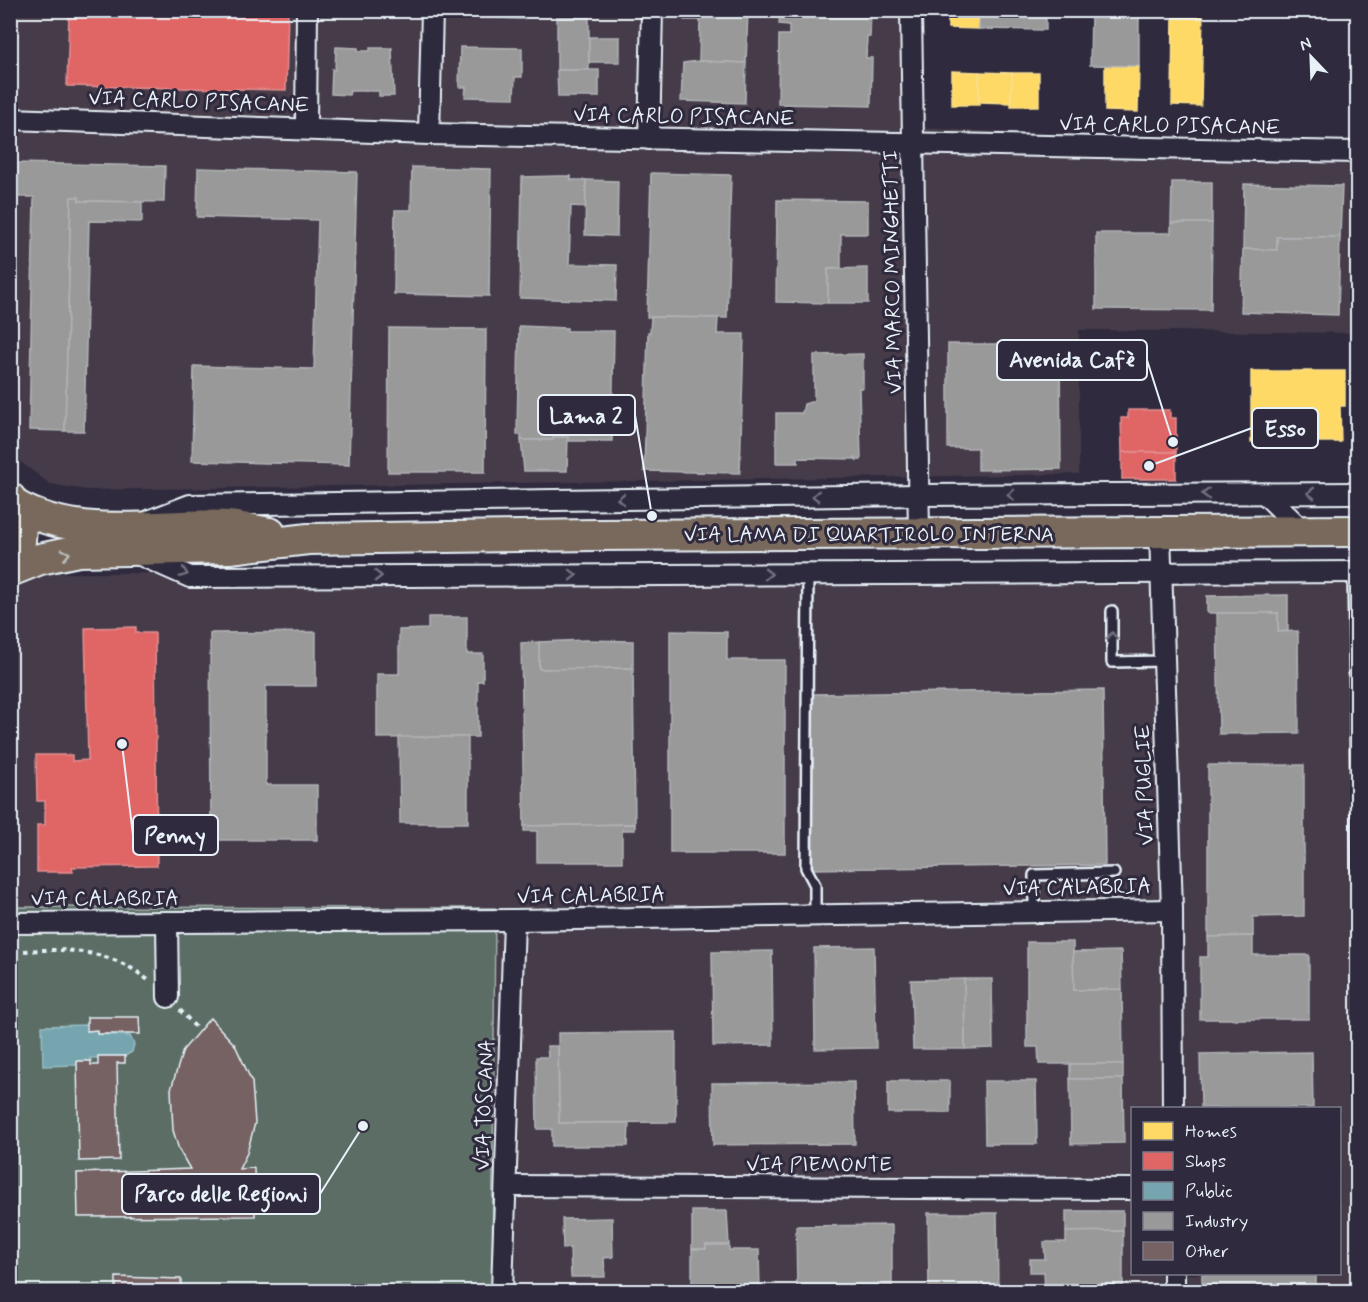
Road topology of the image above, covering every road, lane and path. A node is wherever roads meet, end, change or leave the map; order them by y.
1 (307, 10) edge
2 (432, 10) edge
3 (652, 10) edge
4 (911, 10) edge
5 (10, 119) edge
6 (306, 128) junction
7 (429, 134) junction
8 (649, 139) junction
9 (914, 144) junction
10 (1358, 152) edge
11 (1358, 493) edge
12 (1265, 494) junction
13 (919, 495) junction
14 (13, 501) edge
15 (1358, 531) edge
16 (1160, 532) junction
17 (1304, 532) junction
18 (919, 534) junction
19 (129, 539) junction
20 (1355, 572) edge
21 (1161, 573) junction
22 (808, 574) junction
23 (16, 577) edge
24 (10, 603) edge
25 (1112, 611) dead end
26 (1164, 660) junction
27 (1114, 873) dead end
28 (1172, 910) junction
29 (1034, 912) junction
30 (815, 915) junction
31 (514, 920) junction
32 (167, 922) junction
33 (10, 923) edge
34 (1358, 925) edge
35 (24, 951) dead end
36 (168, 998) junction
37 (198, 1030) dead end
38 (1173, 1107) edge
39 (506, 1186) junction
40 (1131, 1189) edge
41 (1174, 1275) edge
42 (502, 1292) edge
43 (1174, 1292) edge

1 - 6 street
2 - 7 street
3 - 8 street
4 - 9 street, VIA MARCO MINGHETTI
5 - 6 street, VIA CARLO PISACANE
6 - 7 street, VIA CARLO PISACANE
7 - 8 street, VIA CARLO PISACANE
8 - 9 street, VIA CARLO PISACANE
9 - 10 street, VIA CARLO PISACANE
9 - 13 street, VIA MARCO MINGHETTI
11 -> 12 street
12 -> 13 street
12 - 17 street
13 - 18 street, VIA MARCO MINGHETTI
13 -> 19 street
14 - 19 main road, VIA LAMA DI QUARTIROLO INTERNA
14 - 23 main road
15 - 17 main road, VIA LAMA DI QUARTIROLO INTERNA
16 - 17 main road, VIA LAMA DI QUARTIROLO INTERNA
16 - 18 main road, VIA LAMA DI QUARTIROLO INTERNA
16 - 21 street, VIA PUGLIE
18 - 19 main road, VIA LAMA DI QUARTIROLO INTERNA
19 -> 22 street
23 -> 19 main road, VIA LAMA DI QUARTIROLO INTERNA
20 - 21 street
20 - 34 lane
21 - 22 street
21 - 26 street, VIA PUGLIE
22 - 30 lane
23 - 24 path
26 -> 25 lane
26 - 28 street, VIA PUGLIE
27 - 29 lane
28 - 29 street, VIA CALABRIA
28 - 38 street, VIA PUGLIE
29 - 30 street, VIA CALABRIA
30 - 31 street, VIA CALABRIA
31 - 32 street, VIA CALABRIA
31 - 39 street, VIA TOSCANA
32 - 33 street, VIA CALABRIA
32 - 36 street
35 - 36 path
36 - 37 path
39 - 40 street, VIA PIEMONTE
39 - 42 street, VIA TOSCANA
41 - 43 street

